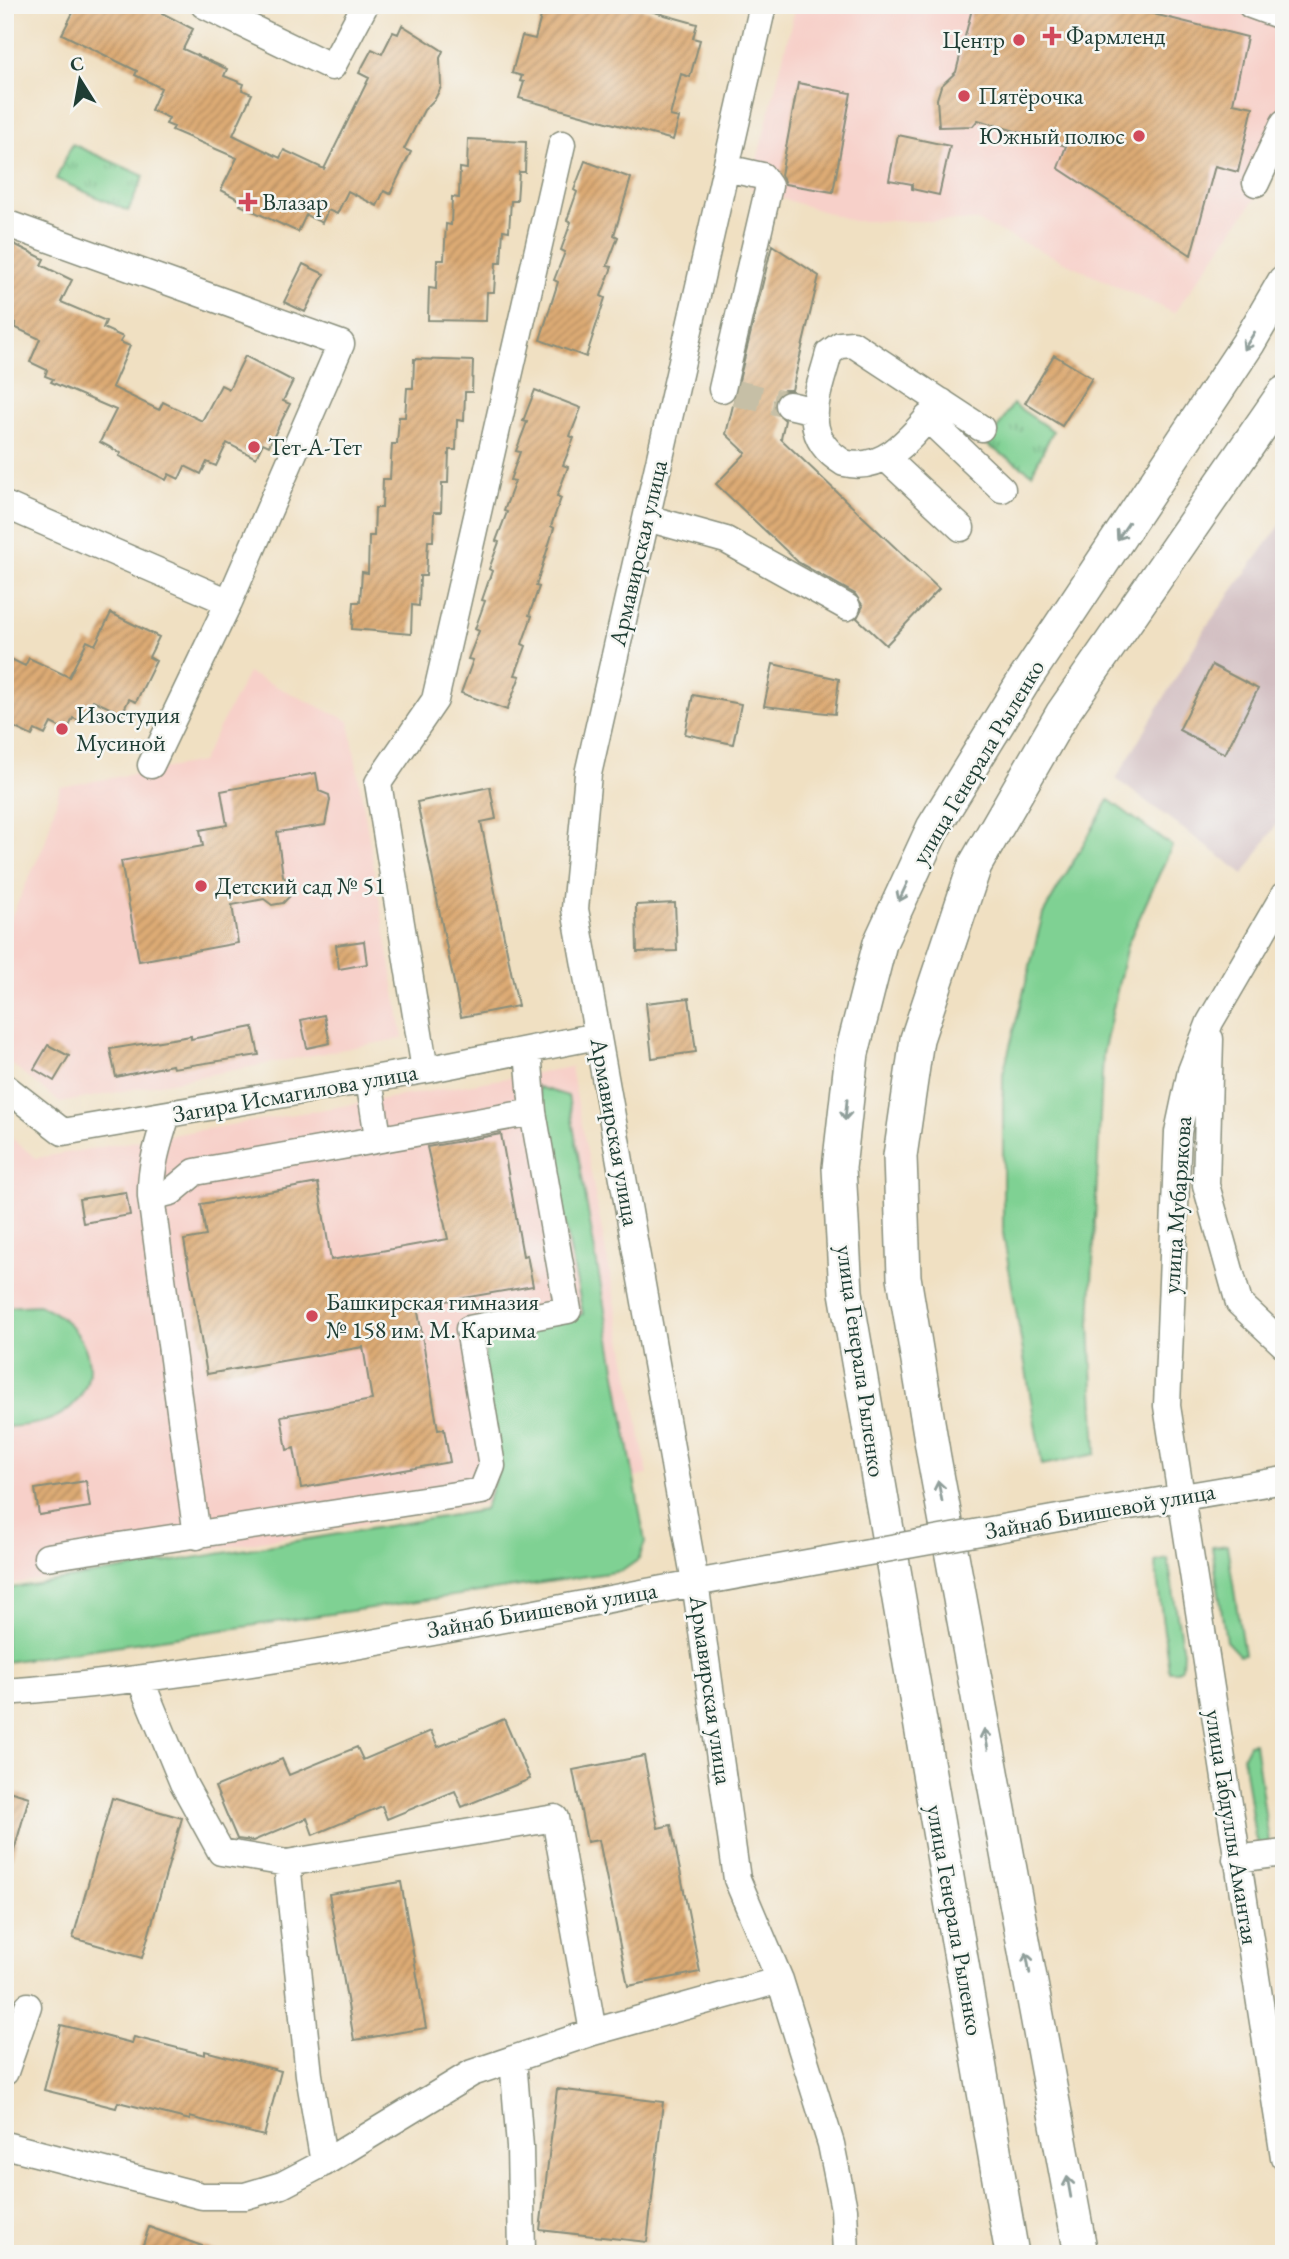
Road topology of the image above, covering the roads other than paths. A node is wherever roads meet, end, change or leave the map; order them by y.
1 (204, 5) edge
2 (365, 5) edge
3 (764, 5) edge
4 (1251, 5) edge
5 (1284, 17) edge
6 (1284, 123) edge
7 (562, 144) dead end
8 (726, 168) junction
9 (1256, 183) dead end
10 (5, 223) edge
11 (1284, 282) edge
12 (678, 379) junction
13 (1284, 393) edge
14 (789, 405) tunnel mouth
15 (934, 410) junction
16 (815, 411) junction
17 (981, 428) dead end
18 (887, 458) junction
19 (1002, 489) dead end
20 (5, 505) edge
21 (646, 518) junction
22 (961, 528) dead end
23 (229, 602) junction
24 (847, 607) dead end
25 (151, 765) dead end
26 (1284, 895) edge
27 (1210, 1022) junction
28 (597, 1036) junction
29 (528, 1051) junction
30 (425, 1070) junction
31 (369, 1080) junction
32 (5, 1087) edge
33 (533, 1112) junction
34 (167, 1115) junction
35 (377, 1137) junction
36 (151, 1197) junction
37 (1284, 1345) edge
38 (1284, 1480) edge
39 (1180, 1497) junction
40 (197, 1536) junction
41 (47, 1557) dead end
42 (695, 1582) junction
43 (140, 1679) junction
44 (5, 1692) edge
45 (1284, 1853) edge
46 (1236, 1859) junction
47 (288, 1863) junction
48 (780, 1980) junction
49 (28, 2006) dead end
50 (593, 2032) junction
51 (513, 2059) junction
52 (5, 2072) edge
53 (5, 2145) edge
54 (1284, 2158) edge
55 (324, 2163) junction
56 (522, 2254) edge
57 (846, 2254) edge
58 (1012, 2254) edge
59 (1081, 2254) edge

1 - 2 street
3 - 8 street, Армавирская улица
4 - 5 street
6 - 9 street
7 - 30 street
8 - 12 street, Армавирская улица
8 - 12 street
10 - 23 street
11 -> 58 main road, улица Генерала Рыленко
12 - 21 street, Армавирская улица
59 -> 13 main road, улица Генерала Рыленко
14 - 16 street
15 - 16 street
15 - 17 street
15 - 18 street
15 - 19 street
16 - 18 street
18 - 22 street
20 - 23 street
21 - 24 street
21 - 28 street, Армавирская улица
23 - 25 street
26 - 27 street, улица Мубарякова
27 - 37 street
27 - 39 street, улица Мубарякова
28 - 29 street, Загира Исмагилова улица
28 - 42 street, Армавирская улица
29 - 30 street, Загира Исмагилова улица
29 - 33 street
30 - 31 street, Загира Исмагилова улица
31 - 34 street, Загира Исмагилова улица
31 - 35 street
32 - 34 street, Загира Исмагилова улица
33 - 35 street
33 - 40 street
34 - 36 street
35 - 36 street
36 - 40 street
38 - 39 street, Зайнаб Биишевой улица
39 - 42 street, Зайнаб Биишевой улица, bridge
39 - 46 street, улица Габдуллы Амантая
40 - 41 street
42 - 43 street, Зайнаб Биишевой улица
42 - 48 street, Армавирская улица
43 - 44 street, Зайнаб Биишевой улица
43 - 47 street
45 - 46 street
46 - 54 street, улица Габдуллы Амантая
47 - 50 street
47 - 55 street
48 - 50 street
48 - 57 street, Армавирская улица
49 - 52 street
50 - 51 street
51 - 55 street
51 - 56 street
53 - 55 street

